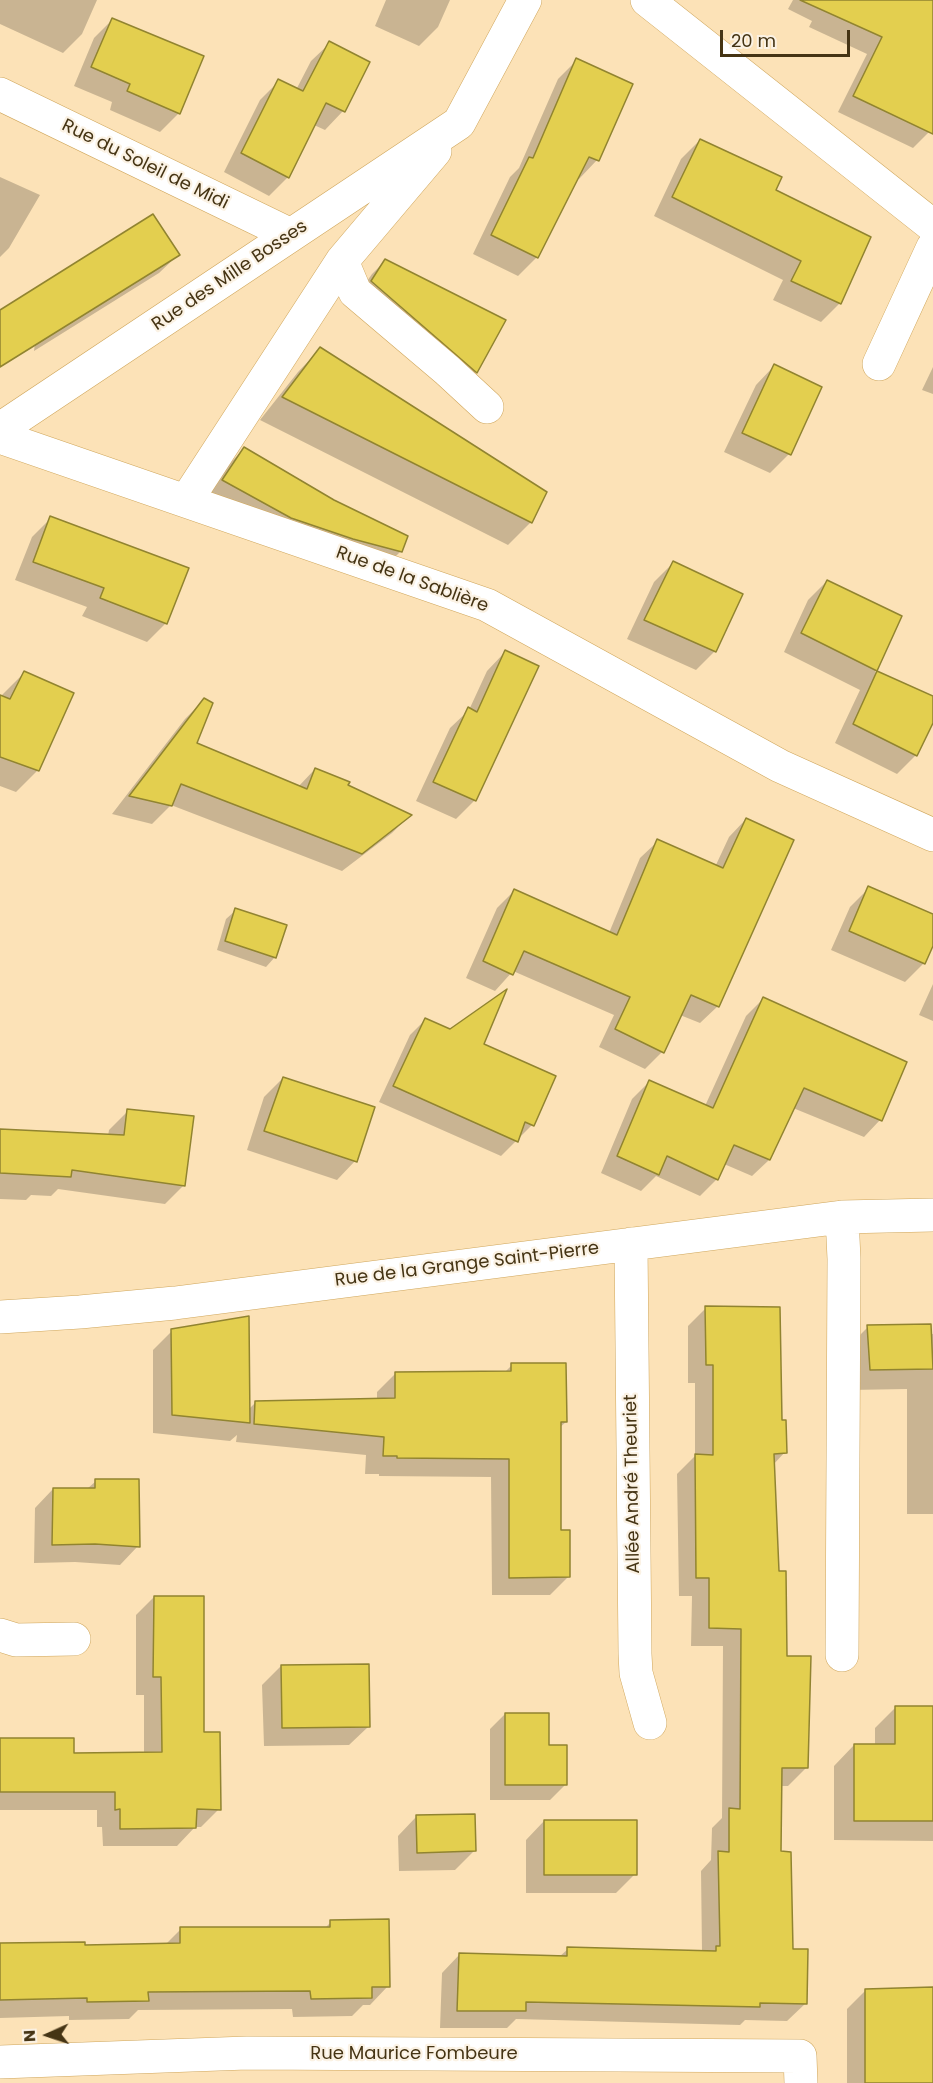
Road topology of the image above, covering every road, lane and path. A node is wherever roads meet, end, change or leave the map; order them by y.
1 (525, 0) edge
2 (647, 0) edge
3 (0, 94) edge
4 (459, 123) junction
5 (933, 225) edge
6 (291, 235) junction
7 (933, 247) edge
8 (342, 261) junction
9 (879, 364) dead end
10 (487, 406) dead end
11 (0, 429) edge
12 (0, 437) edge
13 (186, 501) junction
14 (933, 835) edge
15 (933, 1215) edge
16 (842, 1217) junction
17 (631, 1244) junction
18 (0, 1317) edge
19 (0, 1635) edge
20 (75, 1640) dead end
21 (842, 1655) dead end
22 (650, 1723) dead end
23 (0, 2062) edge
24 (801, 2083) edge

1 - 4 street, Rue des Mille Bosses
2 - 5 street
3 - 6 street, Rue du Soleil de Midi
4 - 6 street, Rue des Mille Bosses
4 - 8 street, Rue des Mille Bosses
6 - 11 street, Rue des Mille Bosses
7 - 9 street
8 - 10 street
8 - 13 street, Rue des Mille Bosses
12 - 13 street, Rue de la Sablière
13 - 14 street, Rue de la Sablière
15 - 16 street, Rue de la Grange Saint-Pierre
16 - 17 street, Rue de la Grange Saint-Pierre
16 - 21 street
17 - 18 street, Rue de la Grange Saint-Pierre
17 - 22 street, Allée André Theuriet
19 - 20 street
23 - 24 street, Rue Maurice Fombeure

